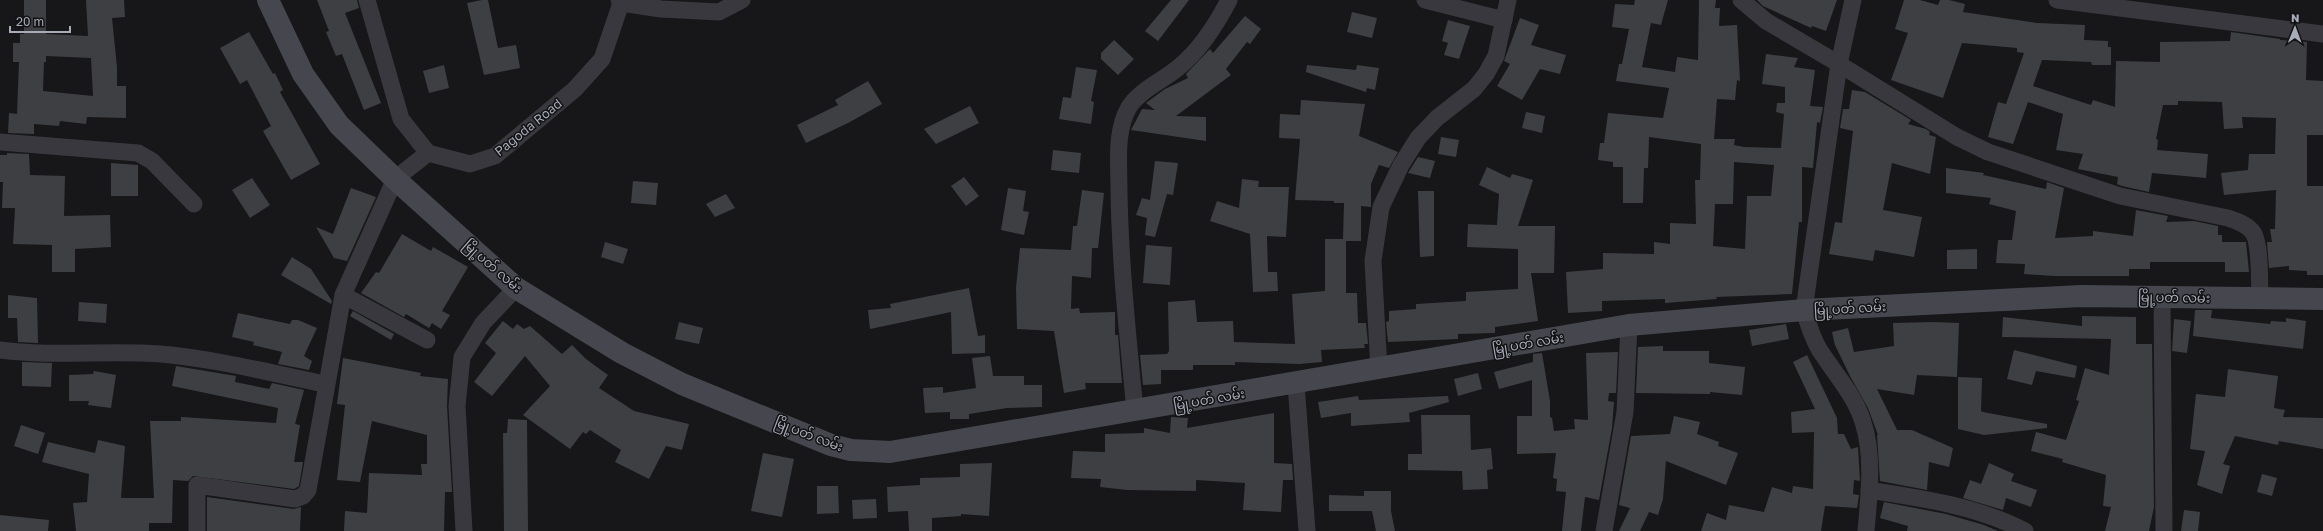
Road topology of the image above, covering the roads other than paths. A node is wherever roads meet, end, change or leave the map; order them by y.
1 (268, 0) edge
2 (367, 0) edge
3 (742, 0) edge
4 (1230, 0) edge
5 (1425, 0) edge
6 (1508, 0) edge
7 (1741, 0) edge
8 (1853, 0) edge
9 (2057, 0) edge
10 (621, 1) edge
11 (1504, 20) junction
12 (2323, 34) edge
13 (1839, 64) junction
14 (0, 142) edge
15 (428, 153) junction
16 (395, 179) junction
17 (194, 204) dead end
18 (516, 288) junction
19 (343, 295) junction
20 (2162, 297) junction
21 (2260, 298) junction
22 (2323, 299) edge
23 (1804, 310) junction
24 (1629, 325) junction
25 (427, 340) dead end
26 (0, 350) edge
27 (1379, 370) junction
28 (325, 384) junction
29 (1296, 384) junction
30 (1135, 411) junction
31 (1869, 490) junction
32 (197, 531) edge
33 (464, 531) edge
34 (1307, 531) edge
35 (1604, 531) edge
36 (1866, 531) edge
37 (2024, 531) edge
38 (2164, 531) edge

1 - 16 street, မြို့ပတ် လမ်း
2 - 15 street
3 - 10 street
4 - 30 street
5 - 11 street
6 - 11 street
7 - 13 street
8 - 13 street
9 - 12 street
10 - 15 street, Pagoda Road
11 - 27 street
13 - 21 street
13 - 23 street
14 - 17 street
15 - 16 street
16 - 18 street, မြို့ပတ် လမ်း
16 - 19 street
18 - 30 street, မြို့ပတ် လမ်း
18 - 33 street
19 - 25 street
19 - 28 street
20 - 21 street, မြို့ပတ် လမ်း
20 - 23 street, မြို့ပတ် လမ်း
20 - 38 street
21 - 22 street, မြို့ပတ် လမ်း
23 - 24 street, မြို့ပတ် လမ်း
23 - 31 street
24 - 27 street, မြို့ပတ် လမ်း
24 - 35 street
26 - 28 street
27 - 29 street, မြို့ပတ် လမ်း
28 - 32 street
29 - 30 street, မြို့ပတ် လမ်း
29 - 34 street
31 - 36 street
31 - 37 street

